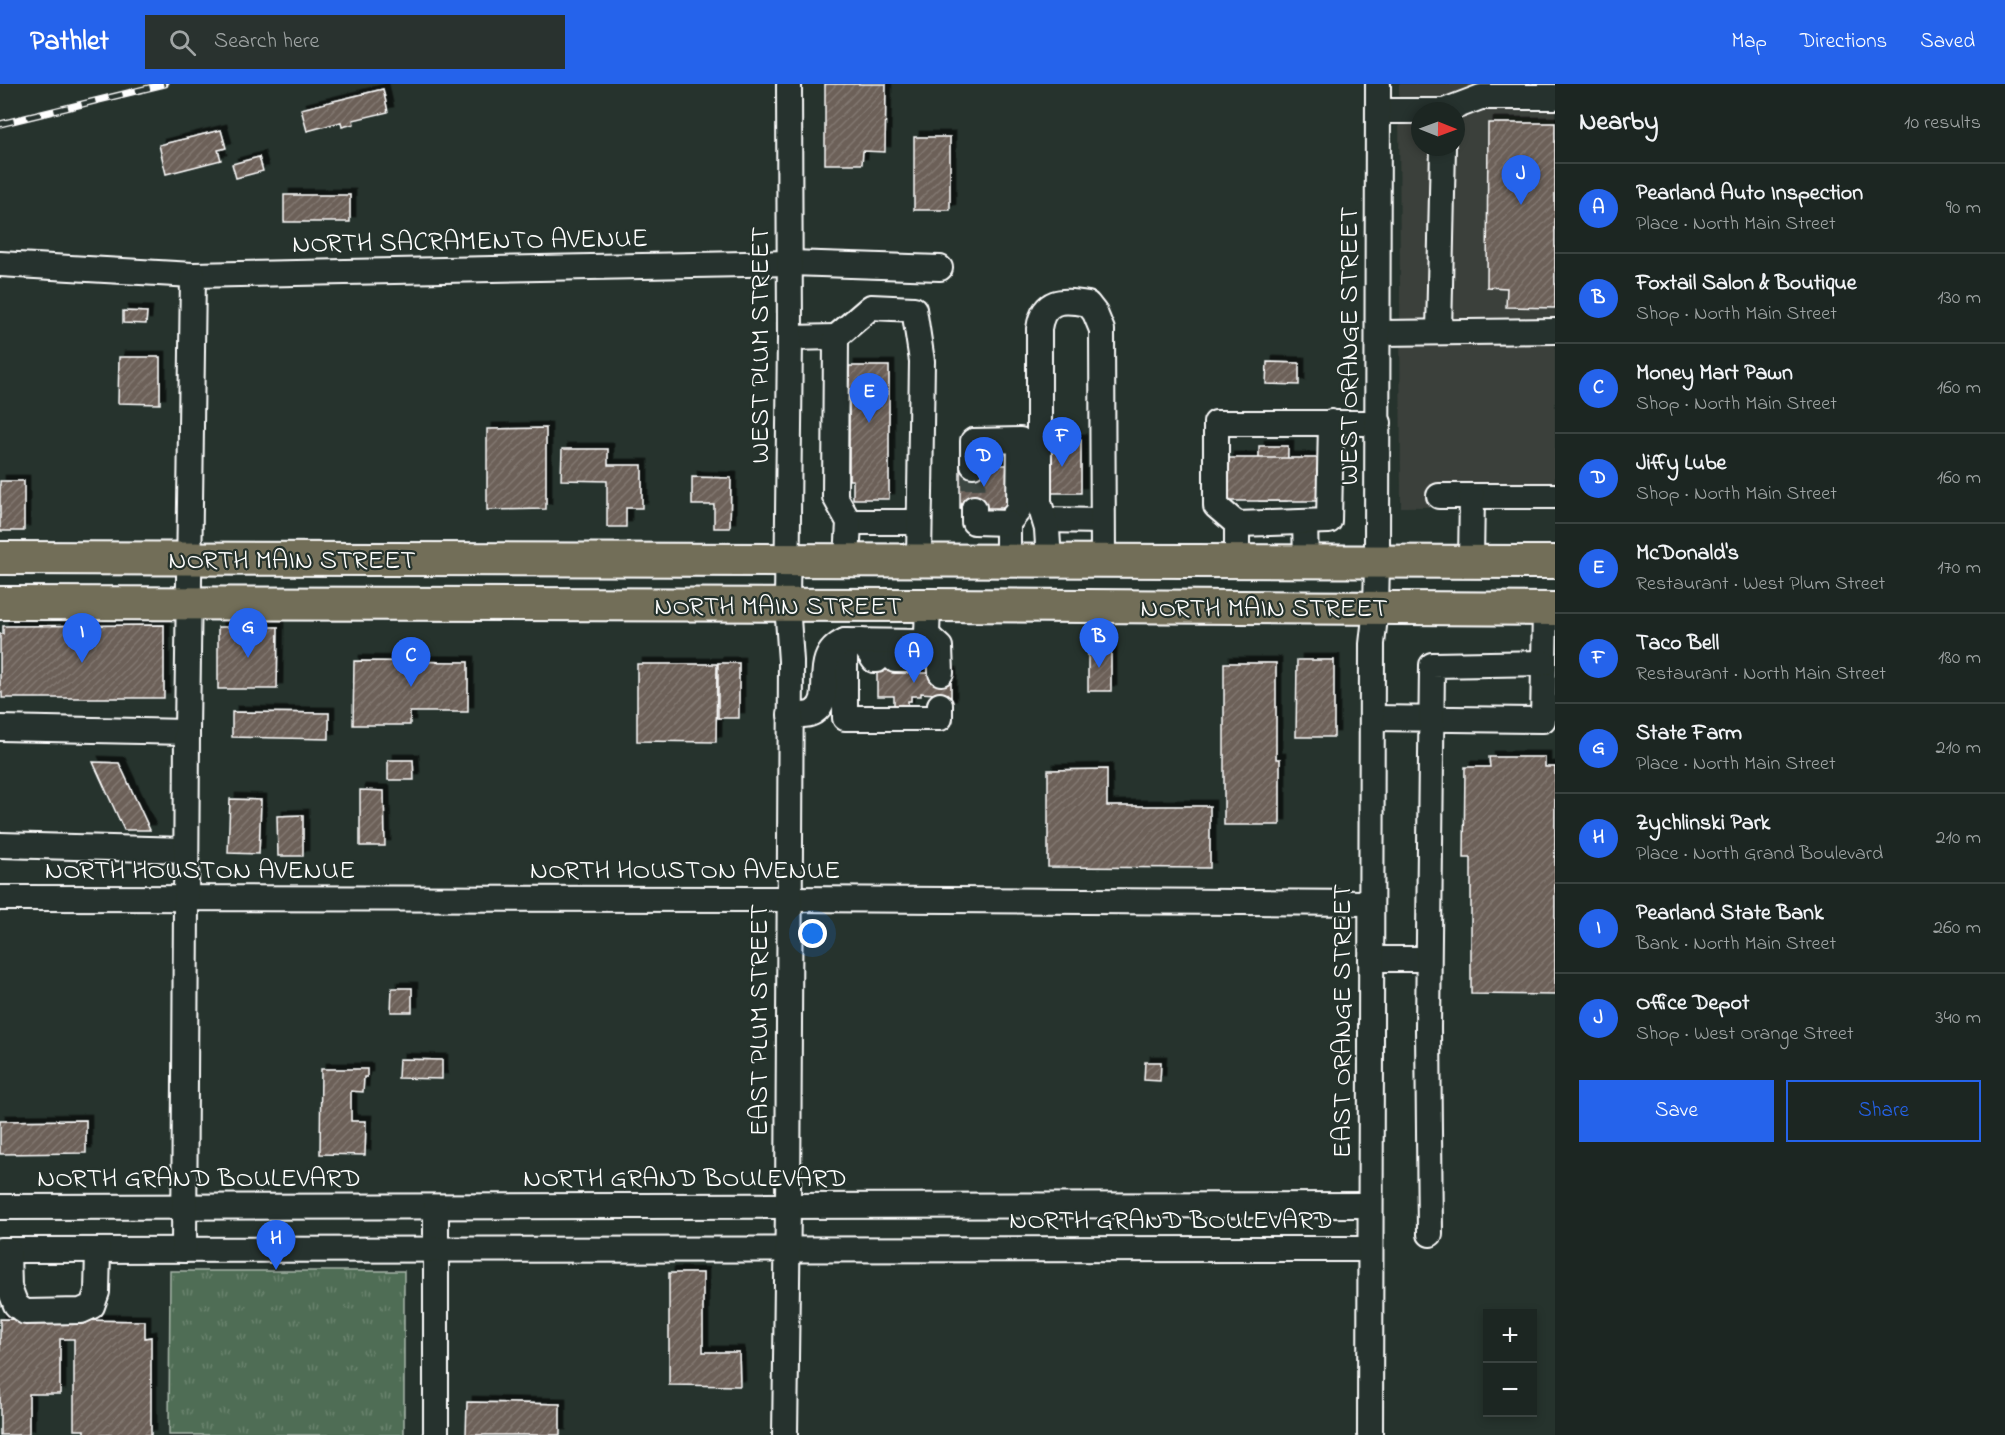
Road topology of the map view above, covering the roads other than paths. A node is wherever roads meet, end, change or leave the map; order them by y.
1 (1378, 84) edge
2 (789, 85) edge
3 (1555, 97) edge
4 (1465, 103) edge
5 (1377, 111) junction
6 (1411, 111) edge
7 (1443, 156) edge
8 (791, 263) junction
9 (0, 264) edge
10 (940, 268) dead end
11 (193, 275) junction
12 (1555, 331) edge
13 (1439, 332) junction
14 (1379, 333) junction
15 (836, 337) junction
16 (790, 338) junction
17 (1330, 422) junction
18 (1379, 423) junction
19 (973, 465) tunnel mouth
20 (1439, 496) dead end
21 (1472, 496) junction
22 (1555, 496) edge
23 (974, 508) dead end
24 (1045, 520) junction
25 (1102, 521) junction
26 (849, 522) junction
27 (919, 522) junction
28 (1305, 522) junction
29 (1008, 523) junction
30 (1237, 524) junction
31 (0, 558) edge
32 (189, 558) junction
33 (787, 560) junction
34 (847, 560) junction
35 (918, 560) junction
36 (1008, 560) junction
37 (1103, 560) junction
38 (1049, 561) junction
39 (1237, 561) junction
40 (1306, 561) junction
41 (1471, 561) junction
42 (1555, 561) edge
43 (1377, 562) junction
44 (0, 603) edge
45 (189, 603) junction
46 (787, 604) junction
47 (872, 605) junction
48 (1376, 608) junction
49 (1550, 609) edge
50 (925, 627) junction
51 (870, 649) junction
52 (1544, 663) junction
53 (941, 674) dead end
54 (940, 705) dead end
55 (790, 715) junction
56 (1372, 718) junction
57 (1431, 719) junction
58 (0, 728) edge
59 (187, 732) junction
60 (0, 845) edge
61 (186, 850) junction
62 (0, 898) edge
63 (789, 899) junction
64 (186, 900) junction
65 (1371, 903) junction
66 (1371, 959) junction
67 (1428, 959) junction
68 (1370, 1205) junction
69 (788, 1206) junction
70 (185, 1207) junction
71 (436, 1207) junction
72 (0, 1208) edge
73 (1430, 1234) dead end
74 (1370, 1249) junction
75 (4, 1250) edge
76 (98, 1250) junction
77 (184, 1250) junction
78 (436, 1250) junction
79 (787, 1250) junction
80 (436, 1435) edge
81 (785, 1435) edge
82 (1370, 1435) edge

1 - 5 street, WEST ORANGE STREET
2 - 8 street, WEST PLUM STREET
3 - 4 street
5 - 6 street
5 - 14 street, WEST ORANGE STREET
7 - 13 street
8 - 10 street, NORTH SACRAMENTO AVENUE
8 - 11 street, NORTH SACRAMENTO AVENUE
8 - 16 street, WEST PLUM STREET
9 - 11 street, NORTH SACRAMENTO AVENUE
11 - 32 street
12 - 13 street
13 - 14 street
14 - 18 street, WEST ORANGE STREET
15 - 16 street
15 - 26 street
15 - 27 street
16 - 33 street, WEST PLUM STREET
17 - 18 street
17 - 28 street
17 - 30 street
18 - 43 street, WEST ORANGE STREET
19 - 29 street
20 - 21 street
21 - 22 street
21 - 41 street
23 - 29 street
24 - 25 street
24 - 25 street
24 - 38 street
25 - 37 street
26 - 27 street
26 - 34 street
27 - 35 street
28 - 30 street
28 - 40 street
29 - 36 street
30 - 39 street
31 - 32 main road, NORTH MAIN STREET
32 - 33 main road, NORTH MAIN STREET
32 - 45 street
33 - 34 main road, NORTH MAIN STREET
33 - 46 street, WEST PLUM STREET
34 - 35 main road, NORTH MAIN STREET
35 - 36 main road, NORTH MAIN STREET
36 - 38 main road, NORTH MAIN STREET
37 - 38 main road, NORTH MAIN STREET
37 - 39 main road, NORTH MAIN STREET
39 - 40 main road, NORTH MAIN STREET
40 - 43 main road, NORTH MAIN STREET
41 - 42 main road, NORTH MAIN STREET
41 - 43 main road, NORTH MAIN STREET
43 - 48 street, WEST ORANGE STREET
44 - 45 main road, NORTH MAIN STREET
45 - 46 main road, NORTH MAIN STREET
45 - 59 street
46 - 47 main road, NORTH MAIN STREET
46 - 55 street, EAST PLUM STREET
47 - 50 main road, NORTH MAIN STREET
47 - 51 street
48 - 49 main road, NORTH MAIN STREET
48 - 50 main road, NORTH MAIN STREET
48 - 56 street, EAST ORANGE STREET
49 - 52 street
50 - 51 street
50 - 53 street
51 - 54 street
51 - 55 street
52 - 57 street
52 - 57 street
55 - 63 street, EAST PLUM STREET
56 - 57 street
56 - 65 street, EAST ORANGE STREET
57 - 67 street
58 - 59 street
59 - 61 street
60 - 61 street
61 - 64 street
62 - 64 street, NORTH HOUSTON AVENUE
63 - 64 street, NORTH HOUSTON AVENUE
63 - 65 street, NORTH HOUSTON AVENUE
63 - 69 street, EAST PLUM STREET
64 - 70 street
65 - 66 street, EAST ORANGE STREET
66 - 67 street
66 - 68 street, EAST ORANGE STREET
67 - 73 street
68 - 69 street, NORTH GRAND BOULEVARD
68 - 74 street, EAST ORANGE STREET
69 - 71 street, NORTH GRAND BOULEVARD
69 - 79 street, EAST PLUM STREET
70 - 71 street, NORTH GRAND BOULEVARD
70 - 72 street, NORTH GRAND BOULEVARD
70 - 77 street
71 - 78 street
74 - 79 street, NORTH GRAND BOULEVARD
74 - 82 street, EAST ORANGE STREET
75 - 76 street, NORTH GRAND BOULEVARD
75 - 76 street
76 - 77 street, NORTH GRAND BOULEVARD
77 - 78 street, NORTH GRAND BOULEVARD
78 - 79 street, NORTH GRAND BOULEVARD
78 - 80 street
79 - 81 street, EAST PLUM STREET

